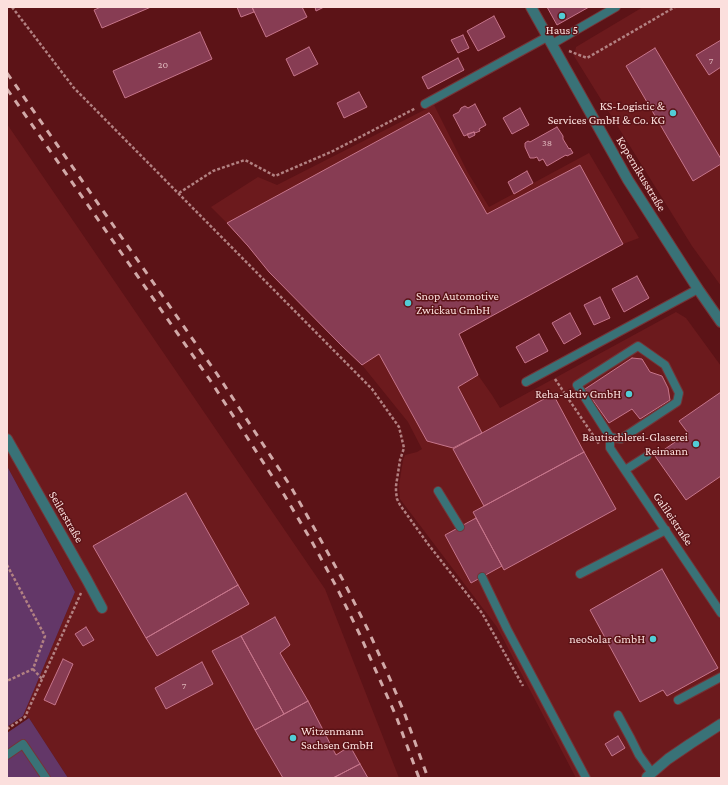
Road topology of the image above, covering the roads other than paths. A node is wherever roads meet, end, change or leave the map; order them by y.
1 (531, 7) edge
2 (616, 7) edge
3 (549, 40) junction
4 (425, 104) road end
5 (698, 289) junction
6 (721, 322) edge
7 (526, 382) dead end
8 (610, 437) junction
9 (7, 440) edge
10 (647, 456) dead end
11 (625, 470) junction
12 (438, 491) dead end
13 (460, 528) dead end
14 (666, 530) junction
15 (580, 574) dead end
16 (482, 576) dead end
17 (102, 608) dead end
18 (721, 613) edge
19 (721, 677) edge
20 (678, 700) dead end
21 (618, 716) dead end
22 (721, 724) edge
23 (7, 755) edge
24 (648, 776) edge
25 (46, 778) edge
26 (586, 778) edge

1 - 3 street, Kopernikusstraße
2 - 3 lane
3 - 4 lane
3 - 5 street, Kopernikusstraße
5 - 6 street, Kopernikusstraße
5 - 7 lane
8 - 8 lane
8 - 11 lane, Galileistraße
9 - 17 street, Seilerstraße
10 - 11 lane
11 - 14 lane, Galileistraße
12 - 13 lane
14 - 15 lane
14 - 18 lane, Galileistraße
16 - 26 lane
19 - 20 lane
21 - 24 lane
22 - 24 street
23 - 25 lane

